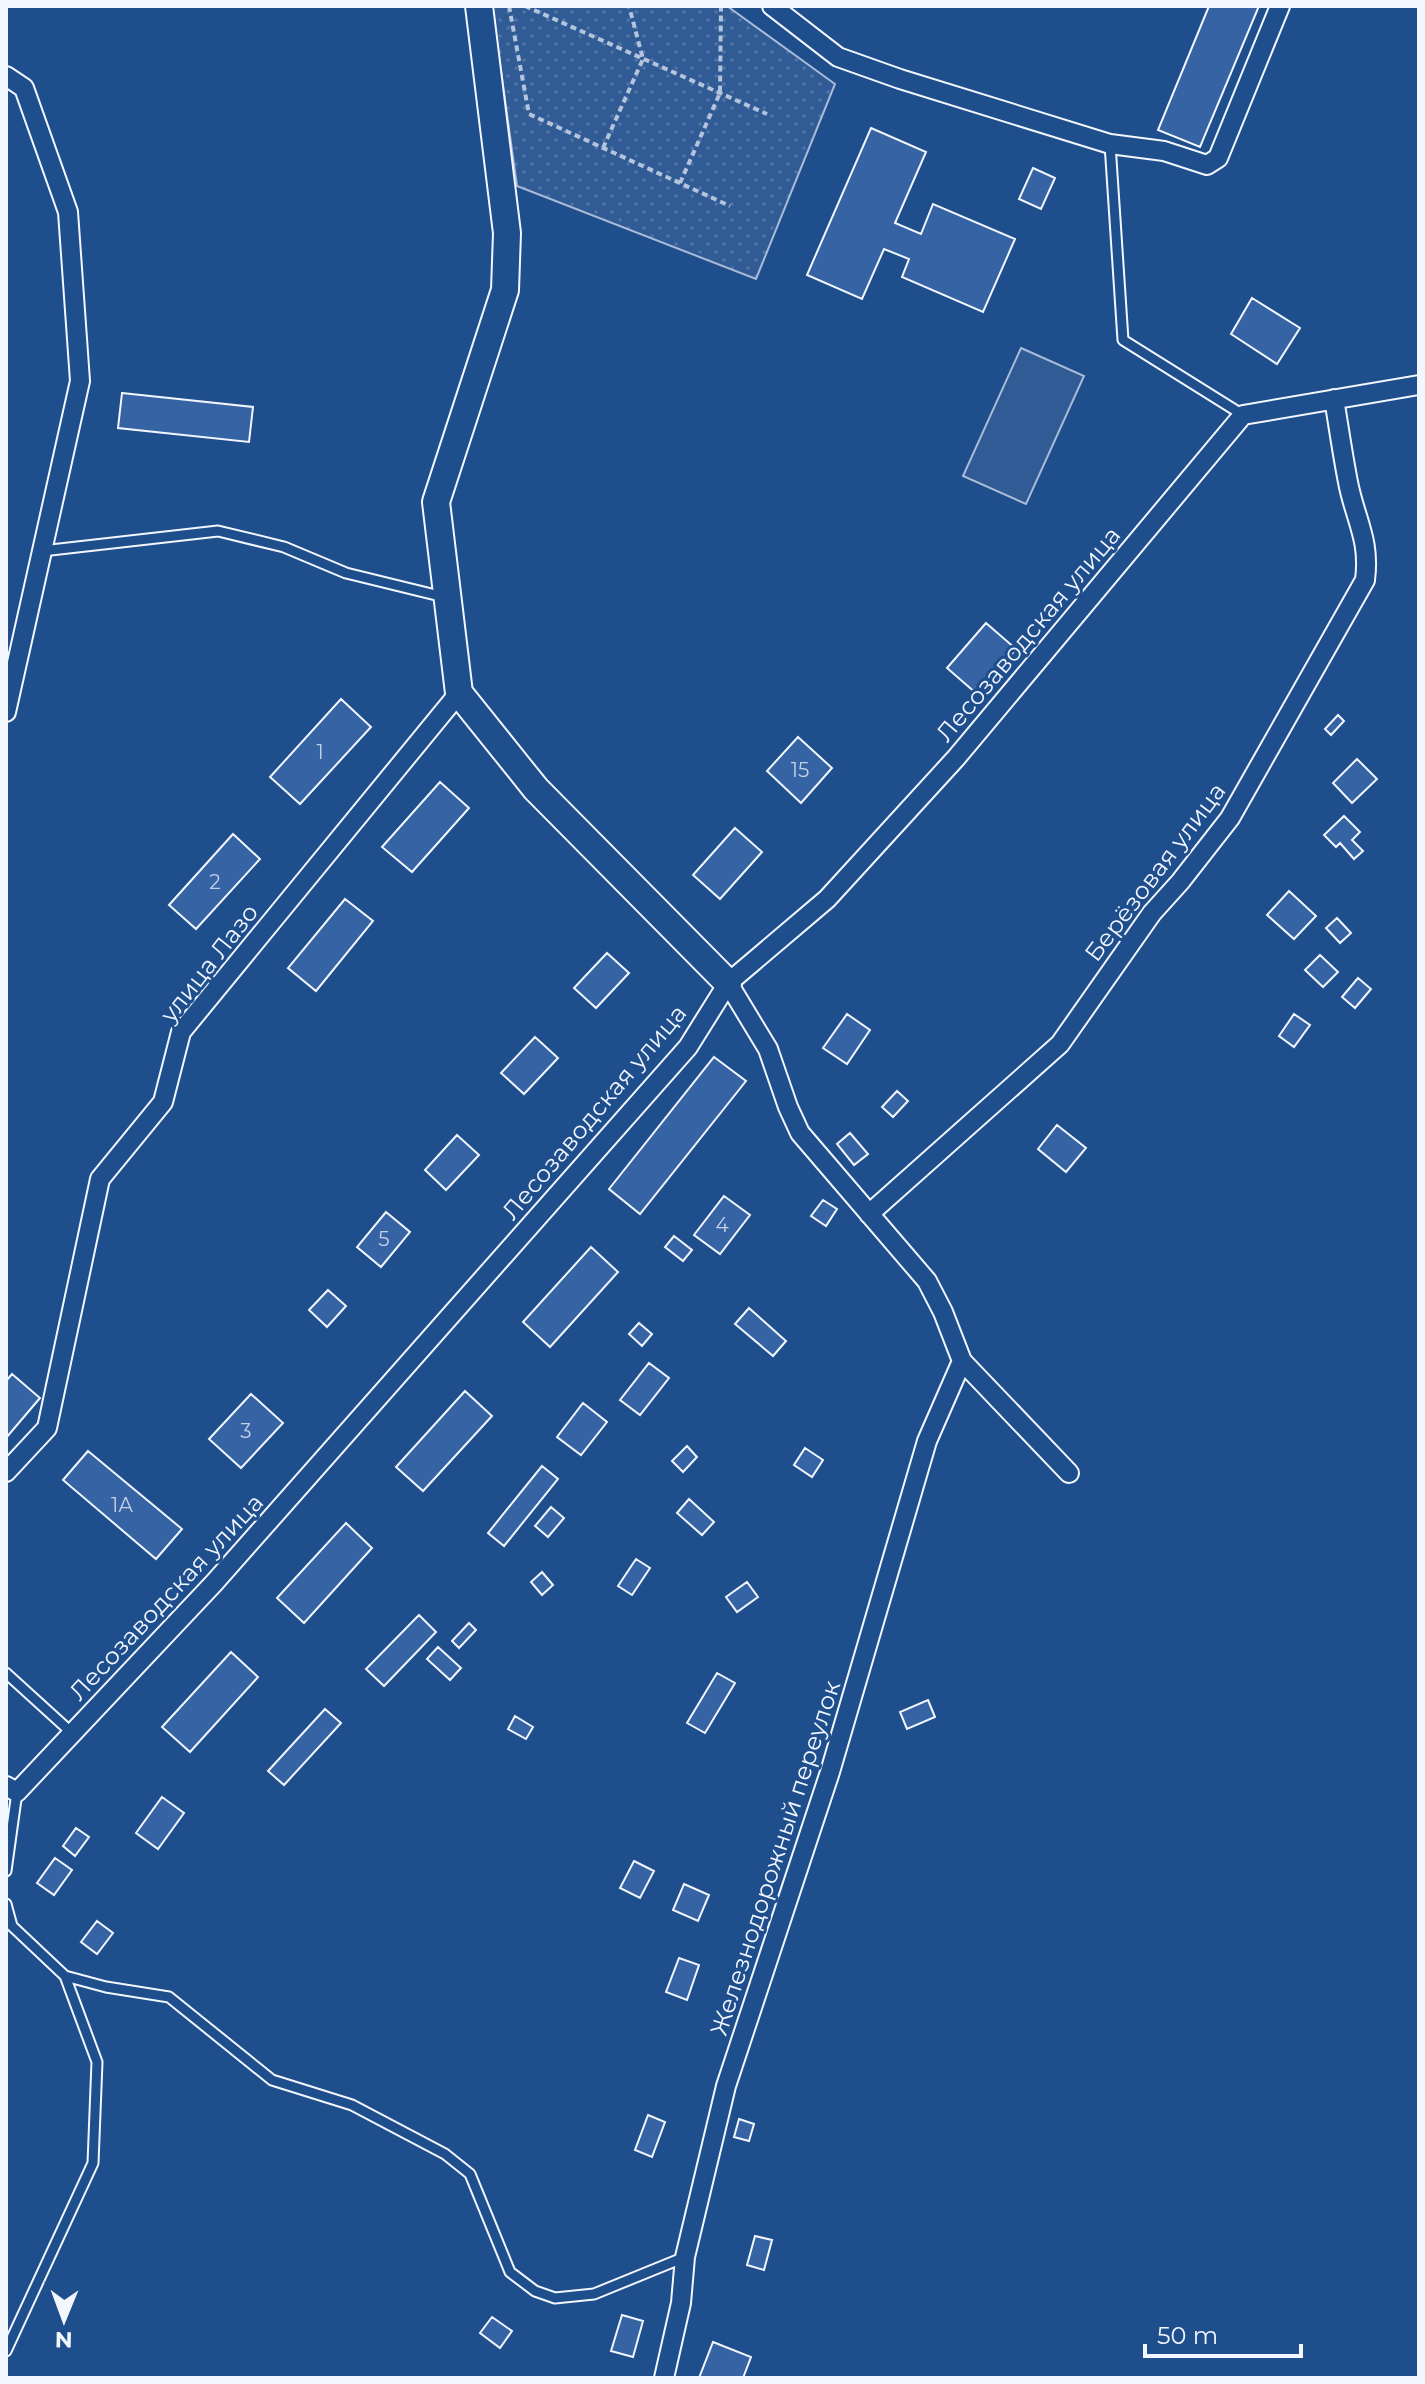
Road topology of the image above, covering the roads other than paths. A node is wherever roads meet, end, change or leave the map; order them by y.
1 (479, 6) edge
2 (772, 6) edge
3 (1280, 6) edge
4 (6, 76) edge
5 (1110, 144) junction
6 (1419, 385) edge
7 (1334, 399) junction
8 (1243, 415) junction
9 (42, 551) junction
10 (447, 598) junction
11 (459, 693) junction
12 (6, 712) edge
13 (728, 983) junction
14 (869, 1214) junction
15 (962, 1361) junction
16 (6, 1472) edge
17 (1069, 1473) dead end
18 (6, 1673) edge
19 (72, 1733) junction
20 (11, 1789) edge
21 (6, 1871) edge
22 (6, 1904) edge
23 (65, 1976) junction
24 (685, 2257) junction
25 (6, 2351) edge
26 (664, 2378) edge

1 - 10 street
2 - 5 street
3 - 5 street
4 - 9 street
5 - 8 lane
6 - 7 street
7 - 8 street
7 - 14 street, Берёзовая улица
8 - 13 street, Лесозаводская улица
9 - 10 lane
9 - 12 street
10 - 11 street
11 - 13 street
11 - 16 street, улица Лазо
13 - 14 street
13 - 19 street, Лесозаводская улица
14 - 15 street
15 - 17 street
15 - 24 street, Железнодорожный переулок
18 - 19 lane
19 - 20 street, Лесозаводская улица
20 - 21 lane
22 - 23 lane
23 - 24 lane
23 - 25 lane
24 - 26 street, Железнодорожный переулок

